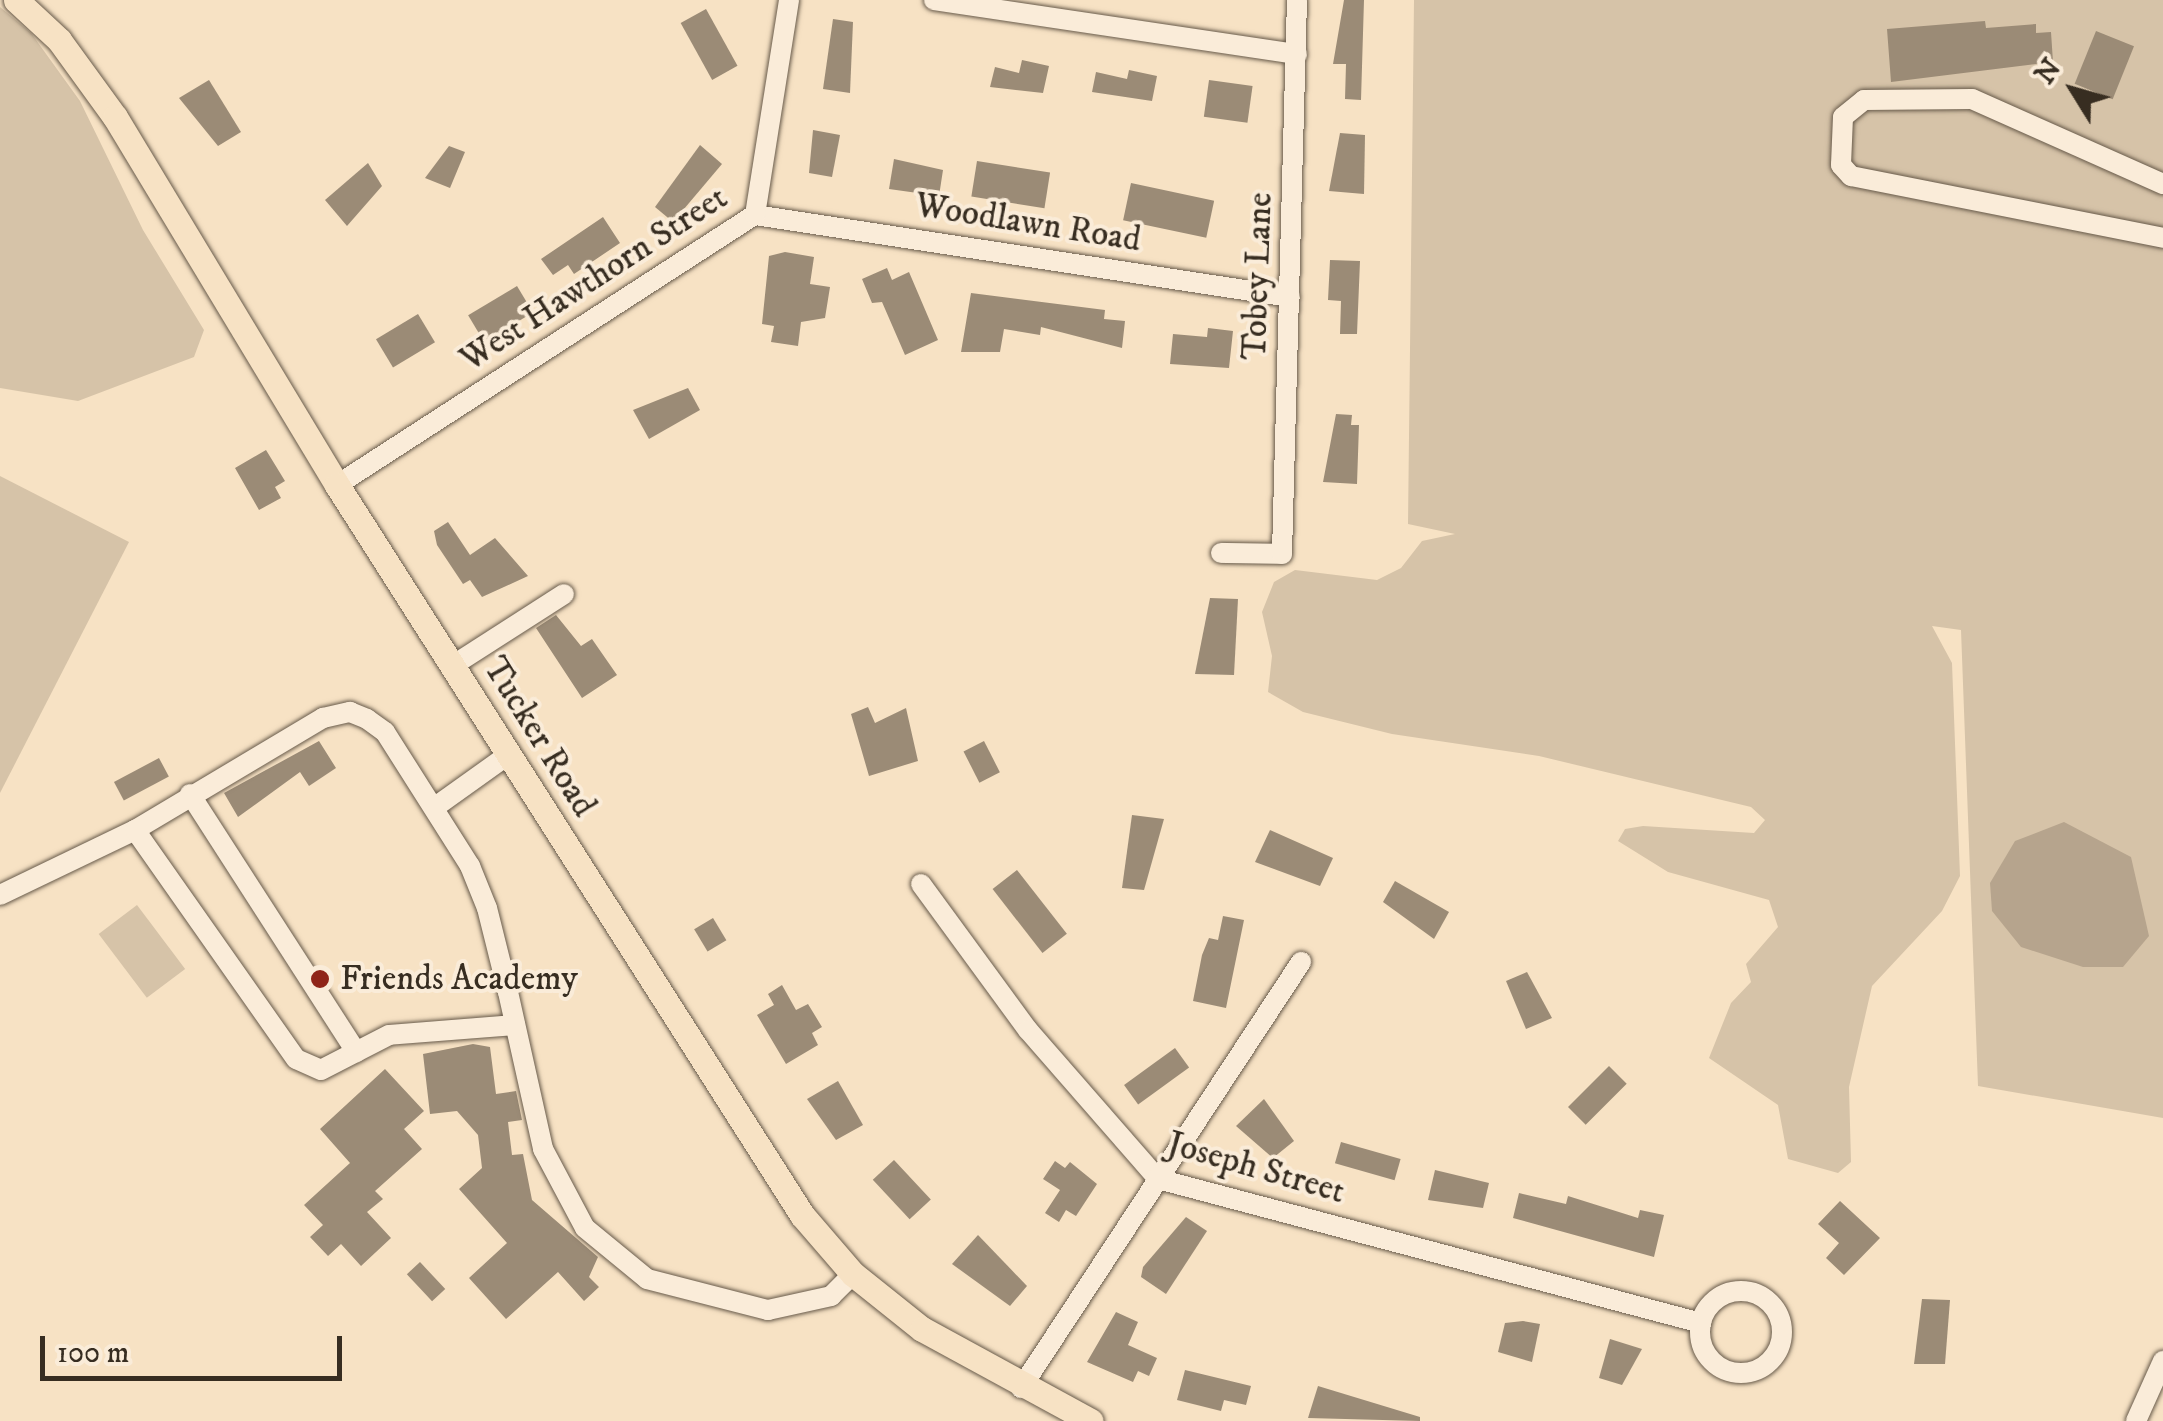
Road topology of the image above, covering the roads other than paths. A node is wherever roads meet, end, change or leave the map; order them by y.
1 (16, 0) edge
2 (789, 0) edge
3 (934, 0) edge
4 (1298, 0) edge
5 (1296, 54) junction
6 (2163, 184) edge
7 (755, 215) junction
8 (2163, 238) edge
9 (1290, 296) junction
10 (336, 485) junction
11 (1221, 553) dead end
12 (564, 594) dead end
13 (452, 666) junction
14 (508, 755) junction
15 (190, 794) junction
16 (434, 807) junction
17 (135, 830) junction
18 (921, 884) dead end
19 (0, 896) edge
20 (1301, 962) dead end
21 (514, 1025) junction
22 (356, 1052) junction
23 (1158, 1179) junction
24 (853, 1274) junction
25 (1701, 1323) junction
26 (2163, 1361) edge
27 (1021, 1388) junction
28 (1091, 1421) edge
29 (2136, 1421) edge

1 - 10 main road, Tucker Road
2 - 7 street, West Hawthorn Street
3 - 5 street
4 - 5 street, Tobey Lane
5 - 9 street, Tobey Lane
6 - 8 street
7 - 9 street, Woodlawn Road
7 - 10 street, West Hawthorn Street
9 - 11 street, Tobey Lane
10 - 13 main road, Tucker Road
12 - 13 street
13 - 14 main road, Tucker Road
14 - 16 street
14 - 24 main road, Tucker Road
15 - 16 street
15 - 17 street
15 - 22 street
16 - 21 street
17 - 19 street
17 - 22 street
18 - 23 street, Joseph Street
20 - 23 street
21 - 22 street
21 - 24 street
23 - 25 street, Joseph Street
23 - 27 street
24 - 27 main road, Tucker Road
25 - 25 street
26 - 29 street
27 - 28 main road, Tucker Road

